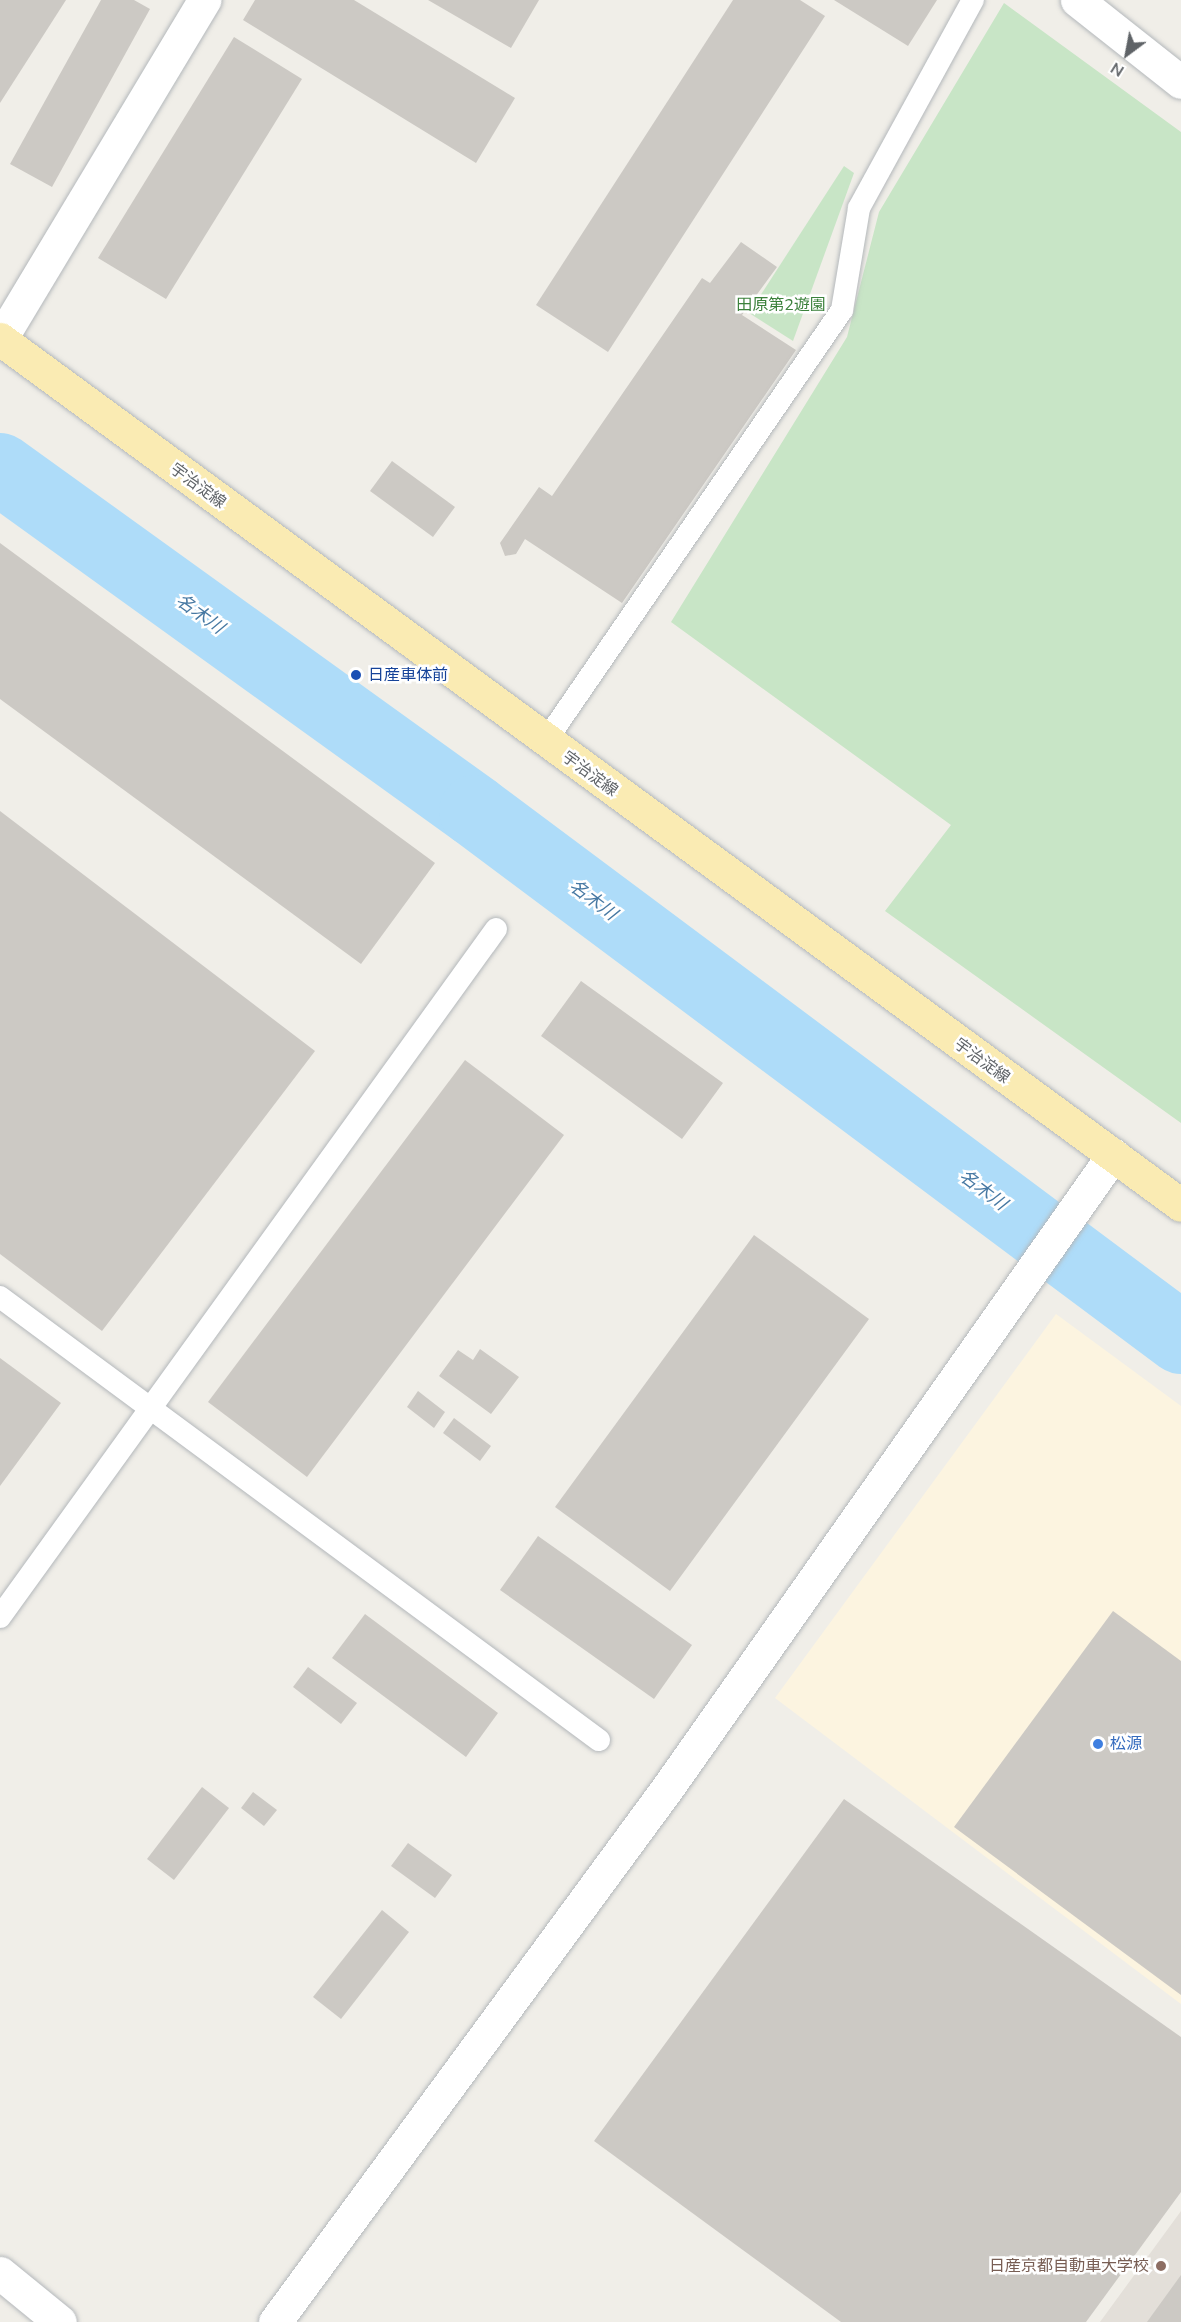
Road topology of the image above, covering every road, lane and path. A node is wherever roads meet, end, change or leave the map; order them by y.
1 (204, 0) edge
2 (973, 0) edge
3 (1077, 0) edge
4 (1181, 82) edge
5 (0, 340) edge
6 (545, 742) junction
7 (496, 930) dead end
8 (1113, 1155) junction
9 (1181, 1206) edge
10 (0, 1297) edge
11 (151, 1407) junction
12 (0, 1617) edge
13 (598, 1740) dead end
14 (0, 2273) edge
15 (60, 2322) edge
16 (275, 2322) edge

1 - 5 street
2 - 6 lane
3 - 4 street
5 - 6 main road, 宇治淀線
6 - 8 main road, 宇治淀線
7 - 11 lane
8 - 9 main road, 宇治淀線
8 - 16 street
10 - 11 lane
11 - 12 lane
11 - 13 lane
14 - 15 street

